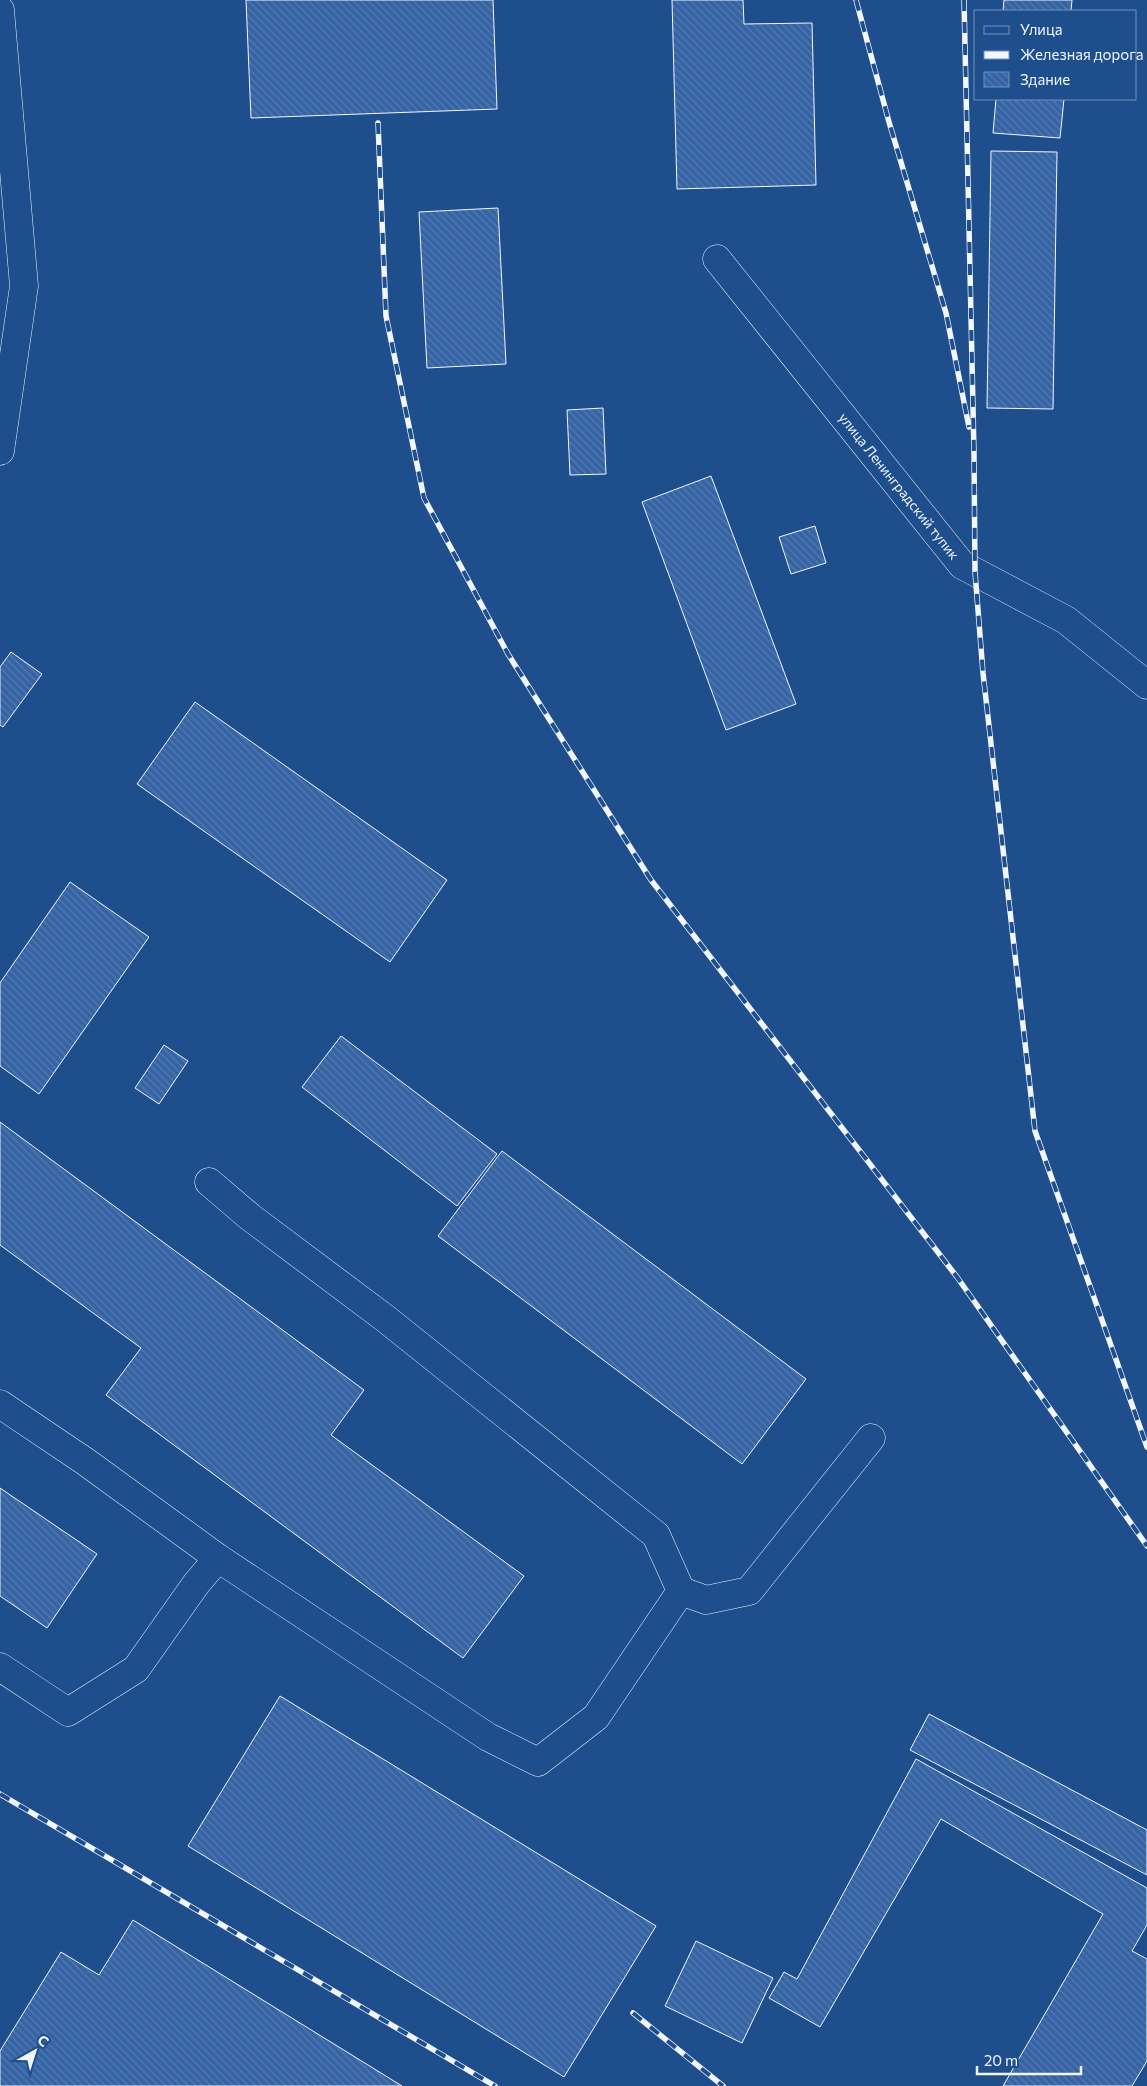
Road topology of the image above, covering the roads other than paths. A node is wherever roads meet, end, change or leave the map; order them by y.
1 (0, 10) edge
2 (717, 259) dead end
3 (0, 451) edge
4 (1147, 685) edge
5 (209, 1182) dead end
6 (0, 1404) edge
7 (871, 1438) dead end
8 (218, 1558) junction
9 (681, 1591) junction
10 (0, 1667) edge

1 - 3 street
2 - 4 street, улица Ленинградский тупик
5 - 9 street
6 - 8 street
7 - 9 street
8 - 9 street
8 - 10 street

